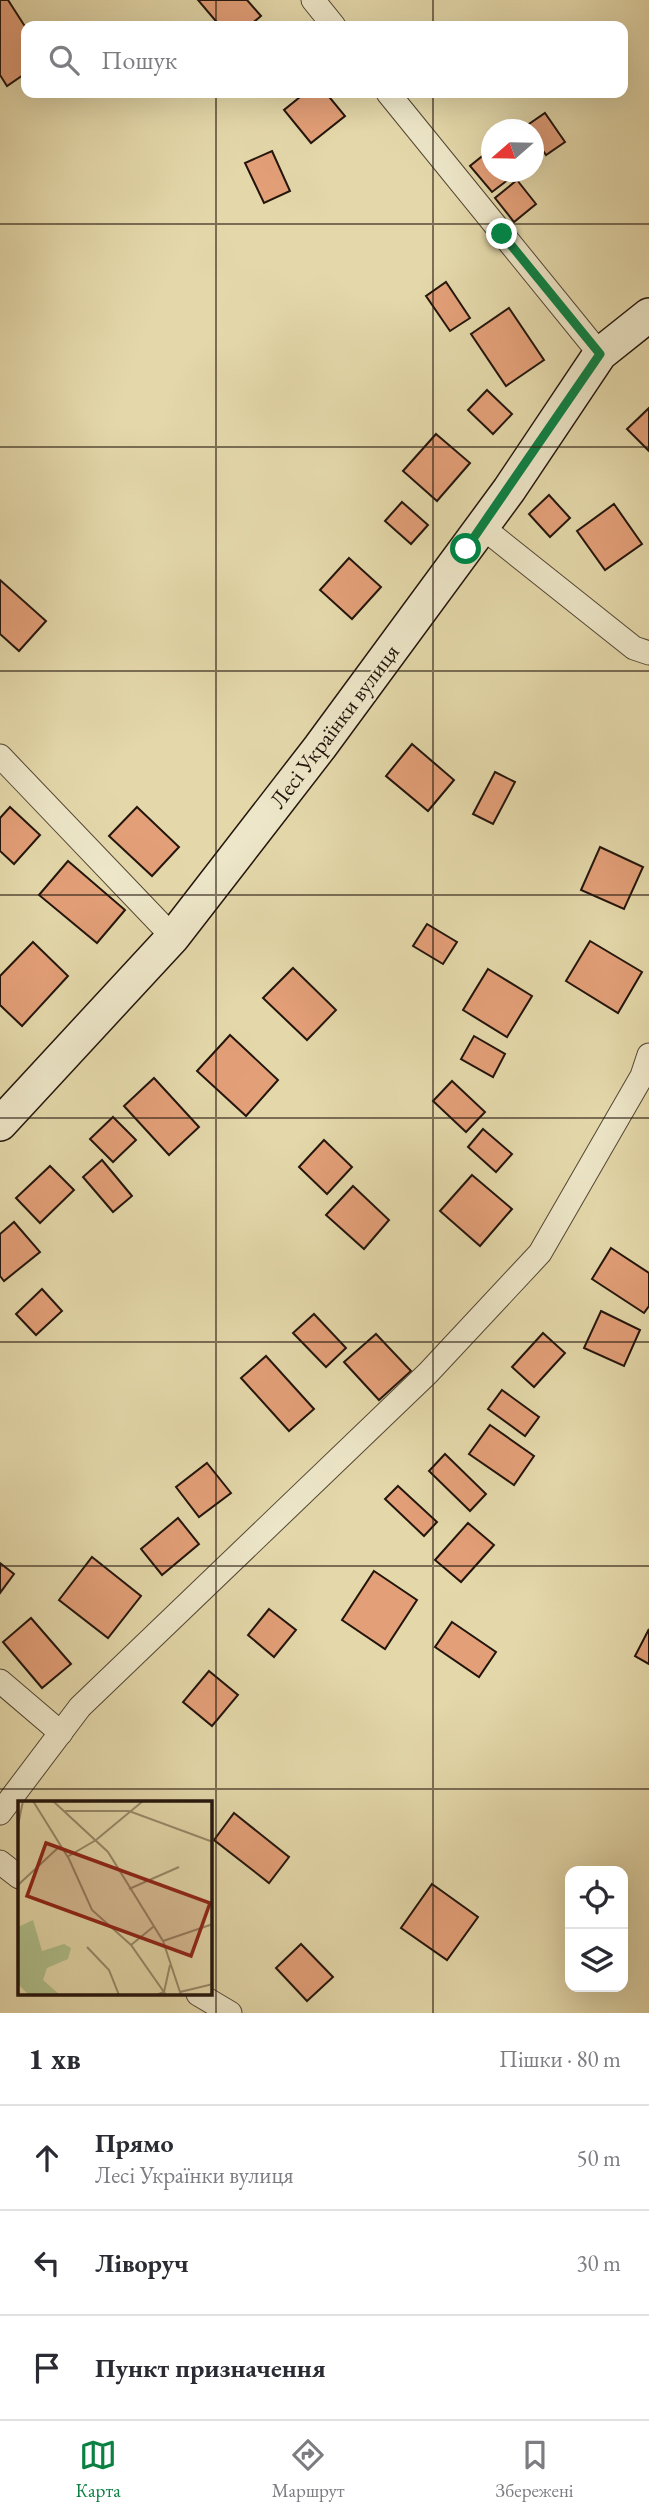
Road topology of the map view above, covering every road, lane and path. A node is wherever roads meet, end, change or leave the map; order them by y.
1 (313, 0) edge
2 (330, 21) edge
3 (392, 98) edge
4 (649, 315) edge
5 (600, 354) junction
6 (482, 527) junction
7 (649, 653) edge
8 (0, 756) edge
9 (173, 937) junction
10 (649, 1055) edge
11 (0, 1124) edge
12 (0, 1681) edge
13 (61, 1733) junction
14 (0, 1813) edge
15 (0, 1862) edge
16 (18, 1876) edge
17 (201, 1996) edge
18 (230, 2013) edge

1 - 2 street
3 - 5 street
4 - 5 street, Лесі Українки вулиця
5 - 6 street, Лесі Українки вулиця
6 - 7 street
6 - 9 street, Лесі Українки вулиця
8 - 9 street
9 - 11 street, Лесі Українки вулиця
10 - 13 street
12 - 13 street
13 - 14 street
15 - 16 street
17 - 18 street

